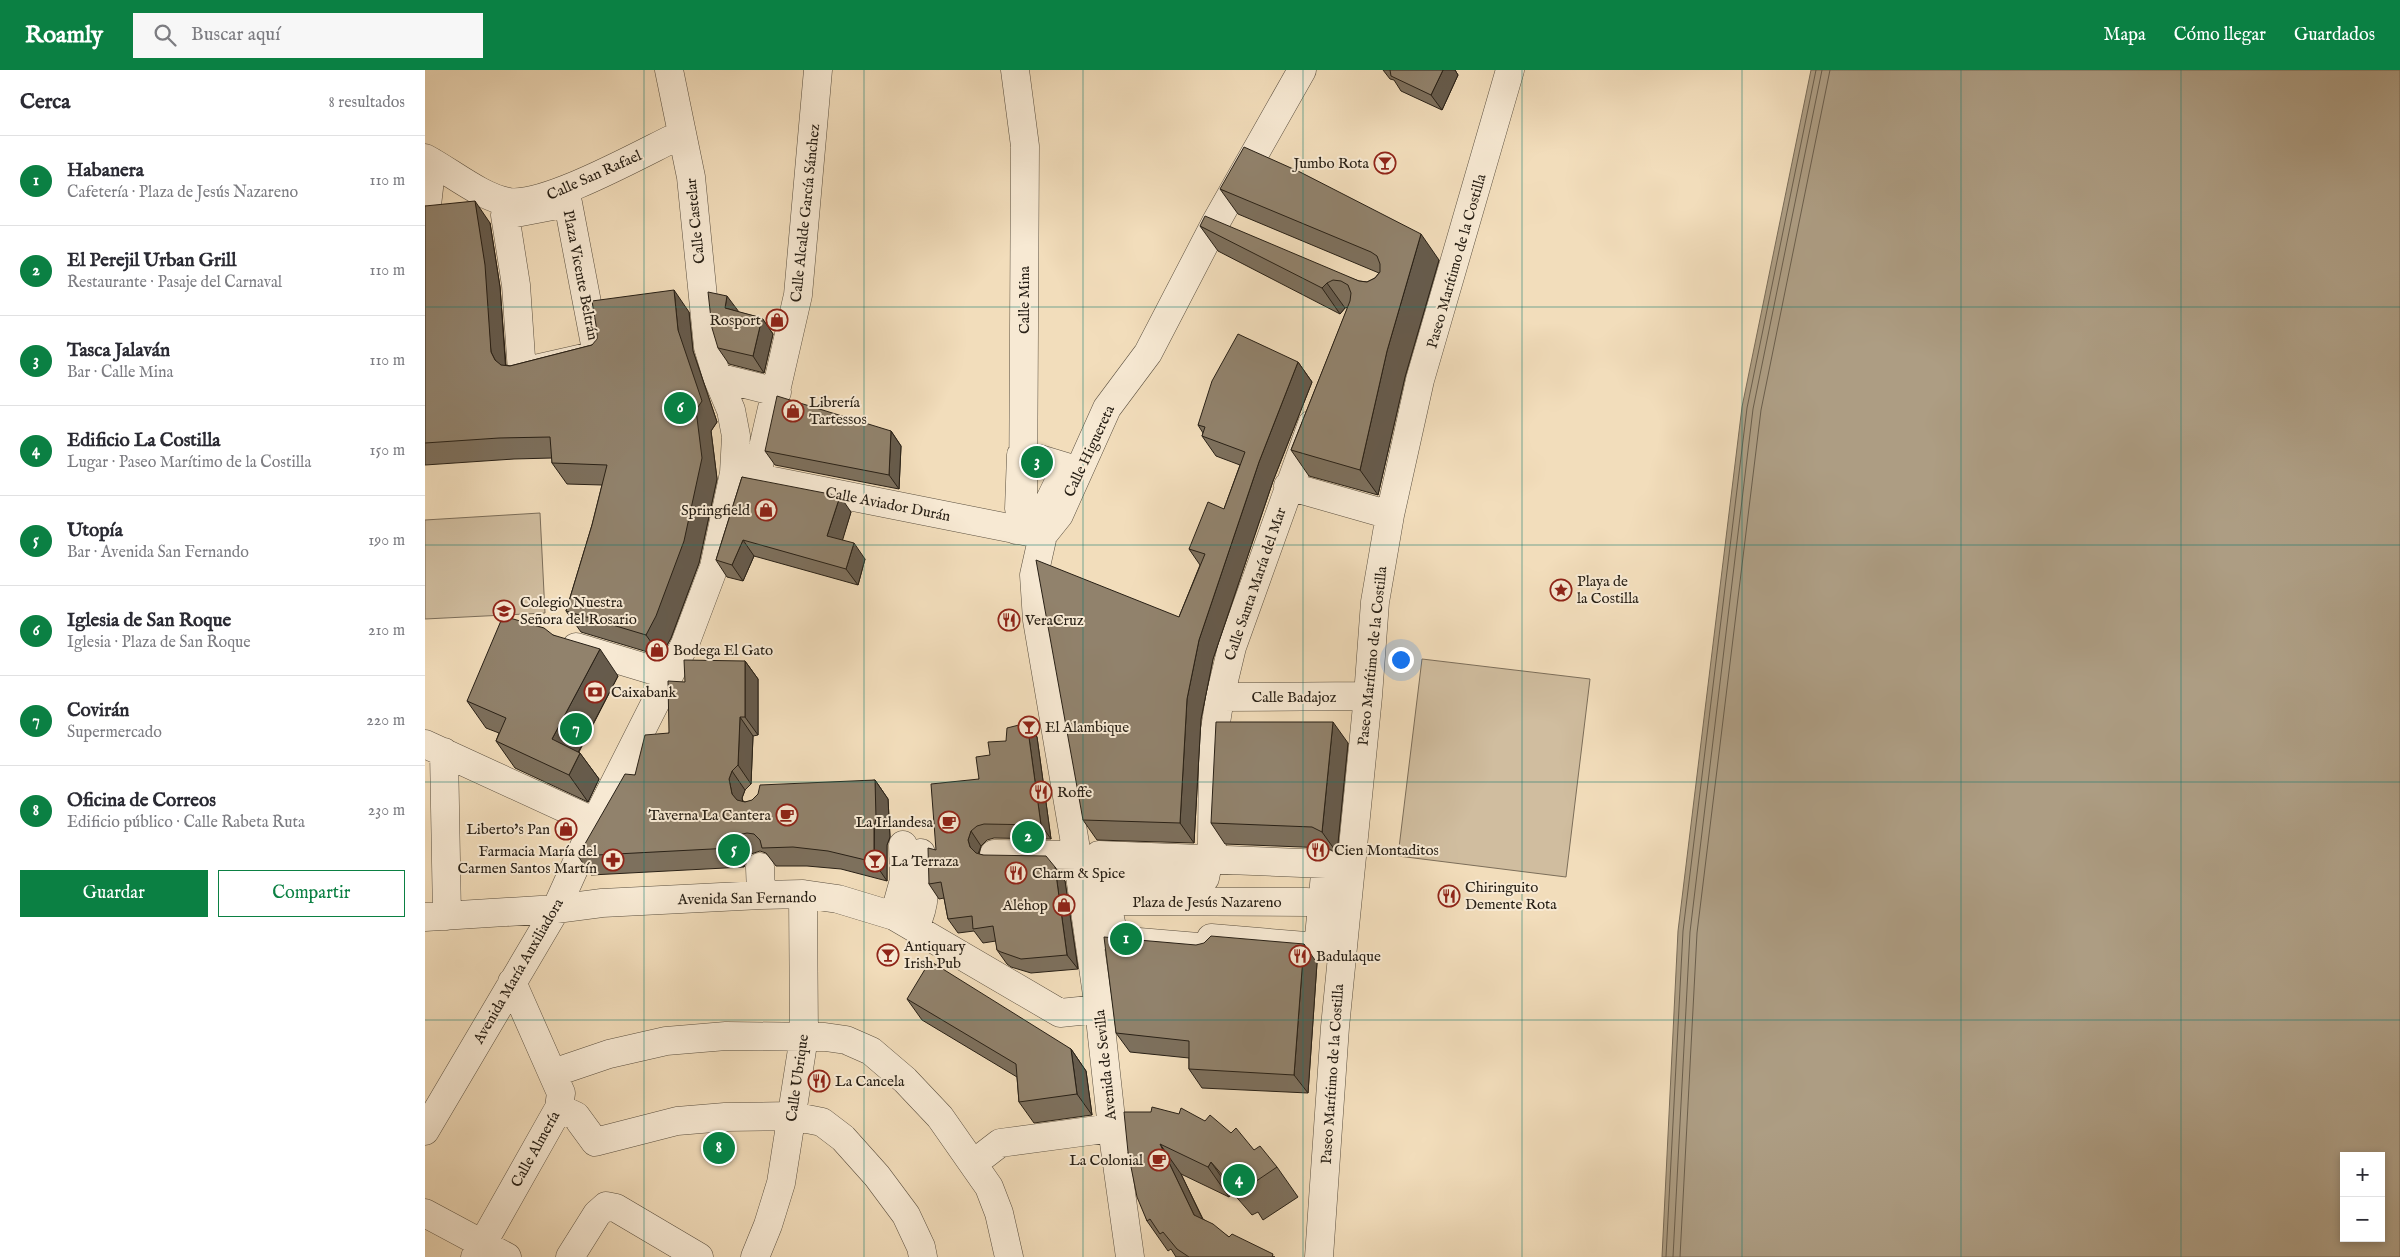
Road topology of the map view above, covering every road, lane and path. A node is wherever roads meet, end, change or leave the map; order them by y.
1 (669, 70) edge
2 (818, 70) edge
3 (1015, 70) edge
4 (1302, 70) edge
5 (1510, 70) edge
6 (682, 134) junction
7 (428, 160) edge
8 (507, 208) junction
9 (425, 214) edge
10 (1216, 222) junction
11 (1243, 234) edge
12 (719, 376) junction
13 (777, 388) junction
14 (1322, 398) edge
15 (1023, 454) junction
16 (749, 475) junction
17 (1288, 486) junction
18 (1390, 515) junction
19 (1019, 520) junction
20 (1043, 535) junction
21 (576, 647) edge
22 (669, 675) junction
23 (1368, 696) junction
24 (1220, 697) junction
25 (434, 748) edge
26 (595, 822) junction
27 (912, 849) dead end
28 (994, 854) edge
29 (1209, 859) junction
30 (760, 867) edge
31 (1085, 867) junction
32 (803, 894) junction
33 (761, 895) junction
34 (1095, 901) junction
35 (1307, 902) dead end
36 (556, 909) junction
37 (436, 916) edge
38 (904, 922) junction
39 (512, 982) junction
40 (1099, 1009) junction
41 (804, 1036) junction
42 (553, 1073) junction
43 (559, 1108) junction
44 (792, 1116) junction
45 (1112, 1128) junction
46 (425, 1131) edge
47 (974, 1164) junction
48 (425, 1213) edge
49 (478, 1250) edge
50 (507, 1257) edge
51 (570, 1257) edge
52 (699, 1257) edge
53 (755, 1257) edge
54 (923, 1257) edge
55 (1009, 1257) edge
56 (1130, 1257) edge
57 (1319, 1257) edge

1 - 6 street, Calle Castelar
2 - 13 street, Calle Alcalde García Sánchez
3 - 15 street, Calle Mina
4 - 10 street, Calle Higuereta
5 - 18 street, Paseo Marítimo de la Costilla
6 - 8 street, Calle San Rafael
6 - 12 street, Calle Castelar
7 - 8 street, Calle San Rafael
7 - 9 street
8 - 8 street, Plaza Vicente Beltrán
8 - 9 street
10 - 11 street
10 - 20 street, Calle Higuereta
12 - 13 street
12 - 16 street, Calle Castelar
13 - 16 street
14 - 17 street, Calle Santa María del Mar
15 - 19 street, Calle Mina
15 - 19 street
16 - 19 street, Calle Aviador Durán
16 - 22 street, Avenida María Auxiliadora
17 - 18 street
17 - 24 street, Calle Santa María del Mar
18 - 23 street, Paseo Marítimo de la Costilla
19 - 20 street, Calle Aviador Durán
20 - 31 street, Calle Higuereta
21 - 22 street
22 - 26 street, Avenida María Auxiliadora
23 - 24 street, Calle Badajoz
23 - 57 street, Paseo Marítimo de la Costilla
24 - 29 street, Calle Santa María del Mar
25 - 26 street
25 - 37 street
26 - 36 street, Avenida María Auxiliadora
27 - 38 street
28 - 31 street
29 - 31 street
29 - 34 street
30 - 33 street
31 - 34 street
32 - 33 street, Avenida San Fernando
32 - 38 street, Avenida San Fernando
32 - 41 street, Calle Ubrique
33 - 36 street, Avenida San Fernando
34 - 35 street, Plaza de Jesús Nazareno
34 - 40 street, Avenida de Sevilla
36 - 37 street, Avenida San Fernando
36 - 39 street, Avenida María Auxiliadora
38 - 40 street, Avenida San Fernando
39 - 42 street, Calle Almería
39 - 46 street, Avenida María Auxiliadora
40 - 45 street, Avenida de Sevilla
41 - 42 street
41 - 44 street, Calle Ubrique
41 - 47 street
42 - 43 street, Calle Almería
43 - 44 street
43 - 49 street, Calle Almería
44 - 53 street, Calle Ubrique
44 - 54 street
45 - 47 street
45 - 56 street, Avenida de Sevilla
47 - 55 street
48 - 49 street
49 - 50 street
51 - 52 street

